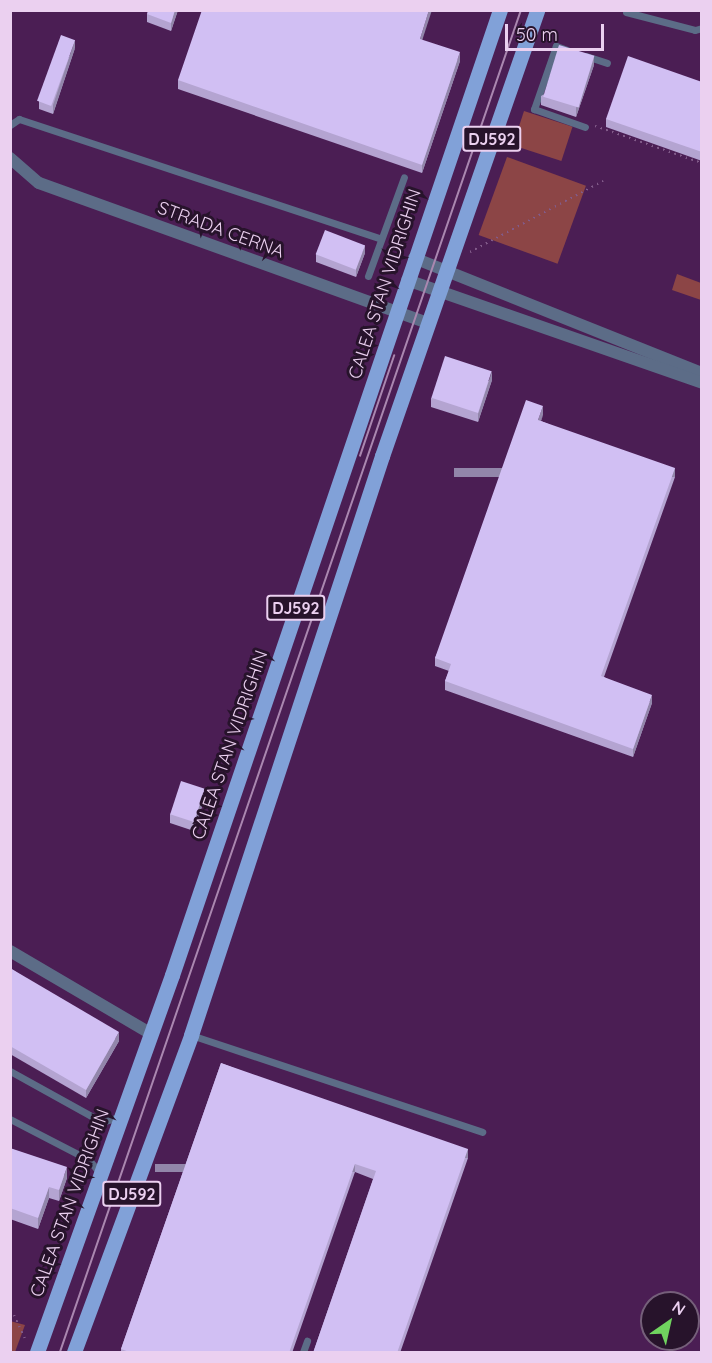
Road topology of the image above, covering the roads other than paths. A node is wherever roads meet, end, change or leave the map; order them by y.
1 (500, 10) edge
2 (537, 10) edge
3 (626, 12) edge
4 (702, 28) edge
5 (607, 63) dead end
6 (586, 125) road end
7 (10, 126) edge
8 (10, 158) edge
9 (404, 177) dead end
10 (381, 239) junction
11 (414, 258) junction
12 (447, 268) junction
13 (368, 276) dead end
14 (407, 280) junction
15 (439, 291) junction
16 (396, 312) junction
17 (427, 324) junction
18 (702, 373) edge
19 (702, 383) edge
20 (10, 951) edge
21 (150, 1033) junction
22 (191, 1035) junction
23 (10, 1071) edge
24 (123, 1114) junction
25 (10, 1119) edge
26 (482, 1132) dead end
27 (101, 1179) junction
28 (307, 1341) dead end
29 (37, 1353) edge
30 (74, 1353) edge
31 (303, 1353) edge

1 - 11 main road, CALEA STAN VIDRIGHIN / DJ592
2 - 12 main road, DJ592
3 - 4 lane
5 - 6 lane
7 - 10 lane
8 - 16 street, STRADA CERNA
9 - 10 lane
10 - 13 lane
11 - 12 street
11 - 14 main road, CALEA STAN VIDRIGHIN / DJ592
12 - 15 main road, DJ592
12 - 18 street
14 - 15 street
14 - 16 main road, CALEA STAN VIDRIGHIN / DJ592
15 - 17 main road, DJ592
15 - 19 street
16 - 17 street, STRADA CERNA
16 - 21 main road, CALEA STAN VIDRIGHIN / DJ592
17 - 22 main road, DJ592
20 - 21 street
21 - 24 main road, CALEA STAN VIDRIGHIN / DJ592
22 - 26 lane
22 - 30 main road, DJ592
23 - 24 lane
24 - 27 main road, CALEA STAN VIDRIGHIN / DJ592
25 - 27 lane
27 - 29 main road, CALEA STAN VIDRIGHIN / DJ592
28 - 31 lane

